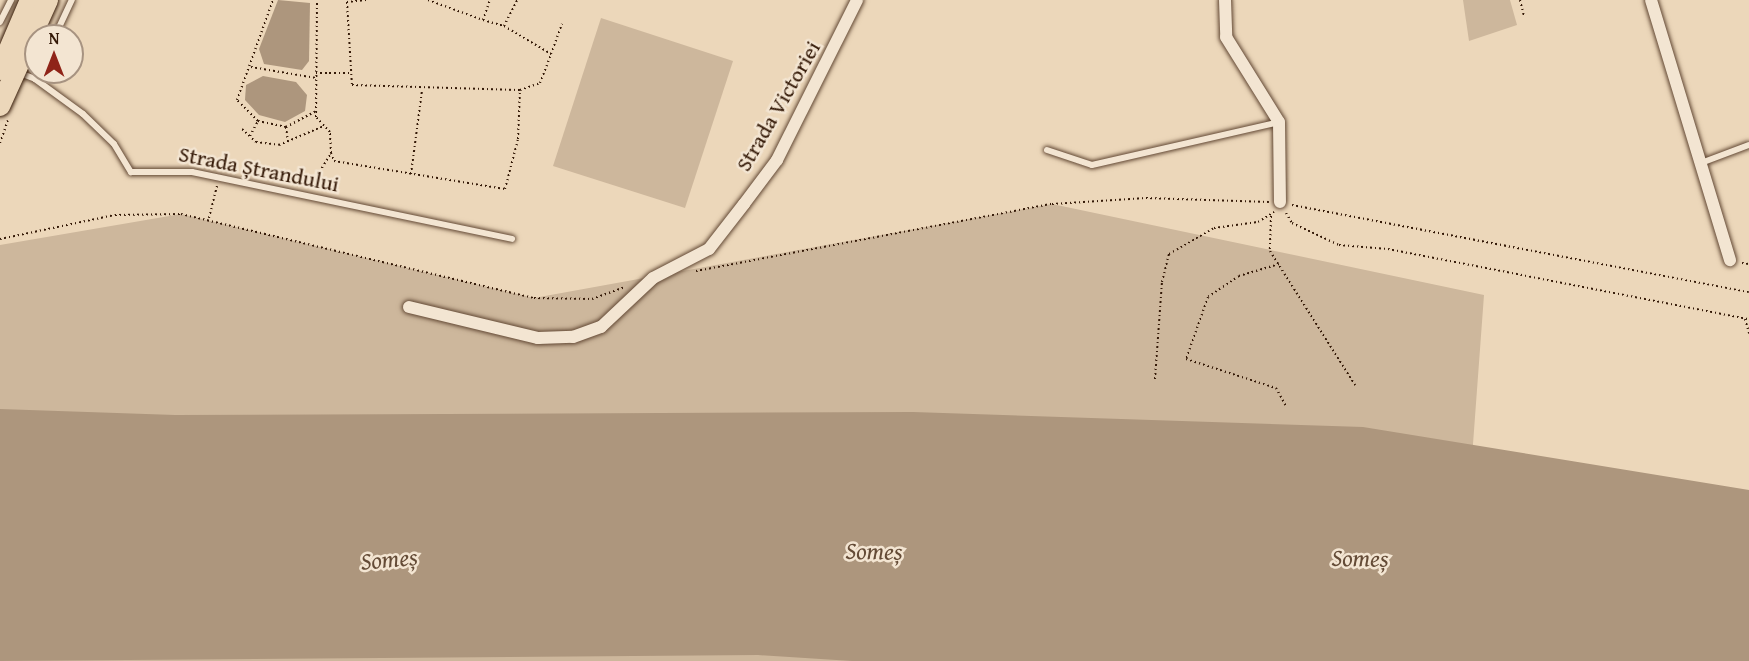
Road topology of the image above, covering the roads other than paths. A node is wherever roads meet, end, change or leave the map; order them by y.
1 (11, 0) edge
2 (30, 0) edge
3 (48, 0) edge
4 (72, 0) edge
5 (857, 0) edge
6 (1225, 0) edge
7 (1651, 0) edge
8 (0, 22) edge
9 (61, 24) edge
10 (0, 65) edge
11 (0, 70) edge
12 (24, 75) edge
13 (42, 84) edge
14 (0, 106) edge
15 (1279, 122) junction
16 (1749, 145) edge
17 (1047, 150) dead end
18 (1701, 163) junction
19 (1280, 202) road end
20 (512, 239) dead end
21 (1730, 260) dead end
22 (409, 307) dead end

1 - 8 lane
2 - 11 main road, bridge
3 - 14 main road, bridge
4 - 9 lane
5 - 22 street, Strada Victoriei
6 - 15 street
7 - 18 street
10 - 12 lane, Strada Ștrandului
13 - 20 lane, Strada Ștrandului
15 - 17 lane
15 - 19 street
16 - 18 lane
18 - 21 street

